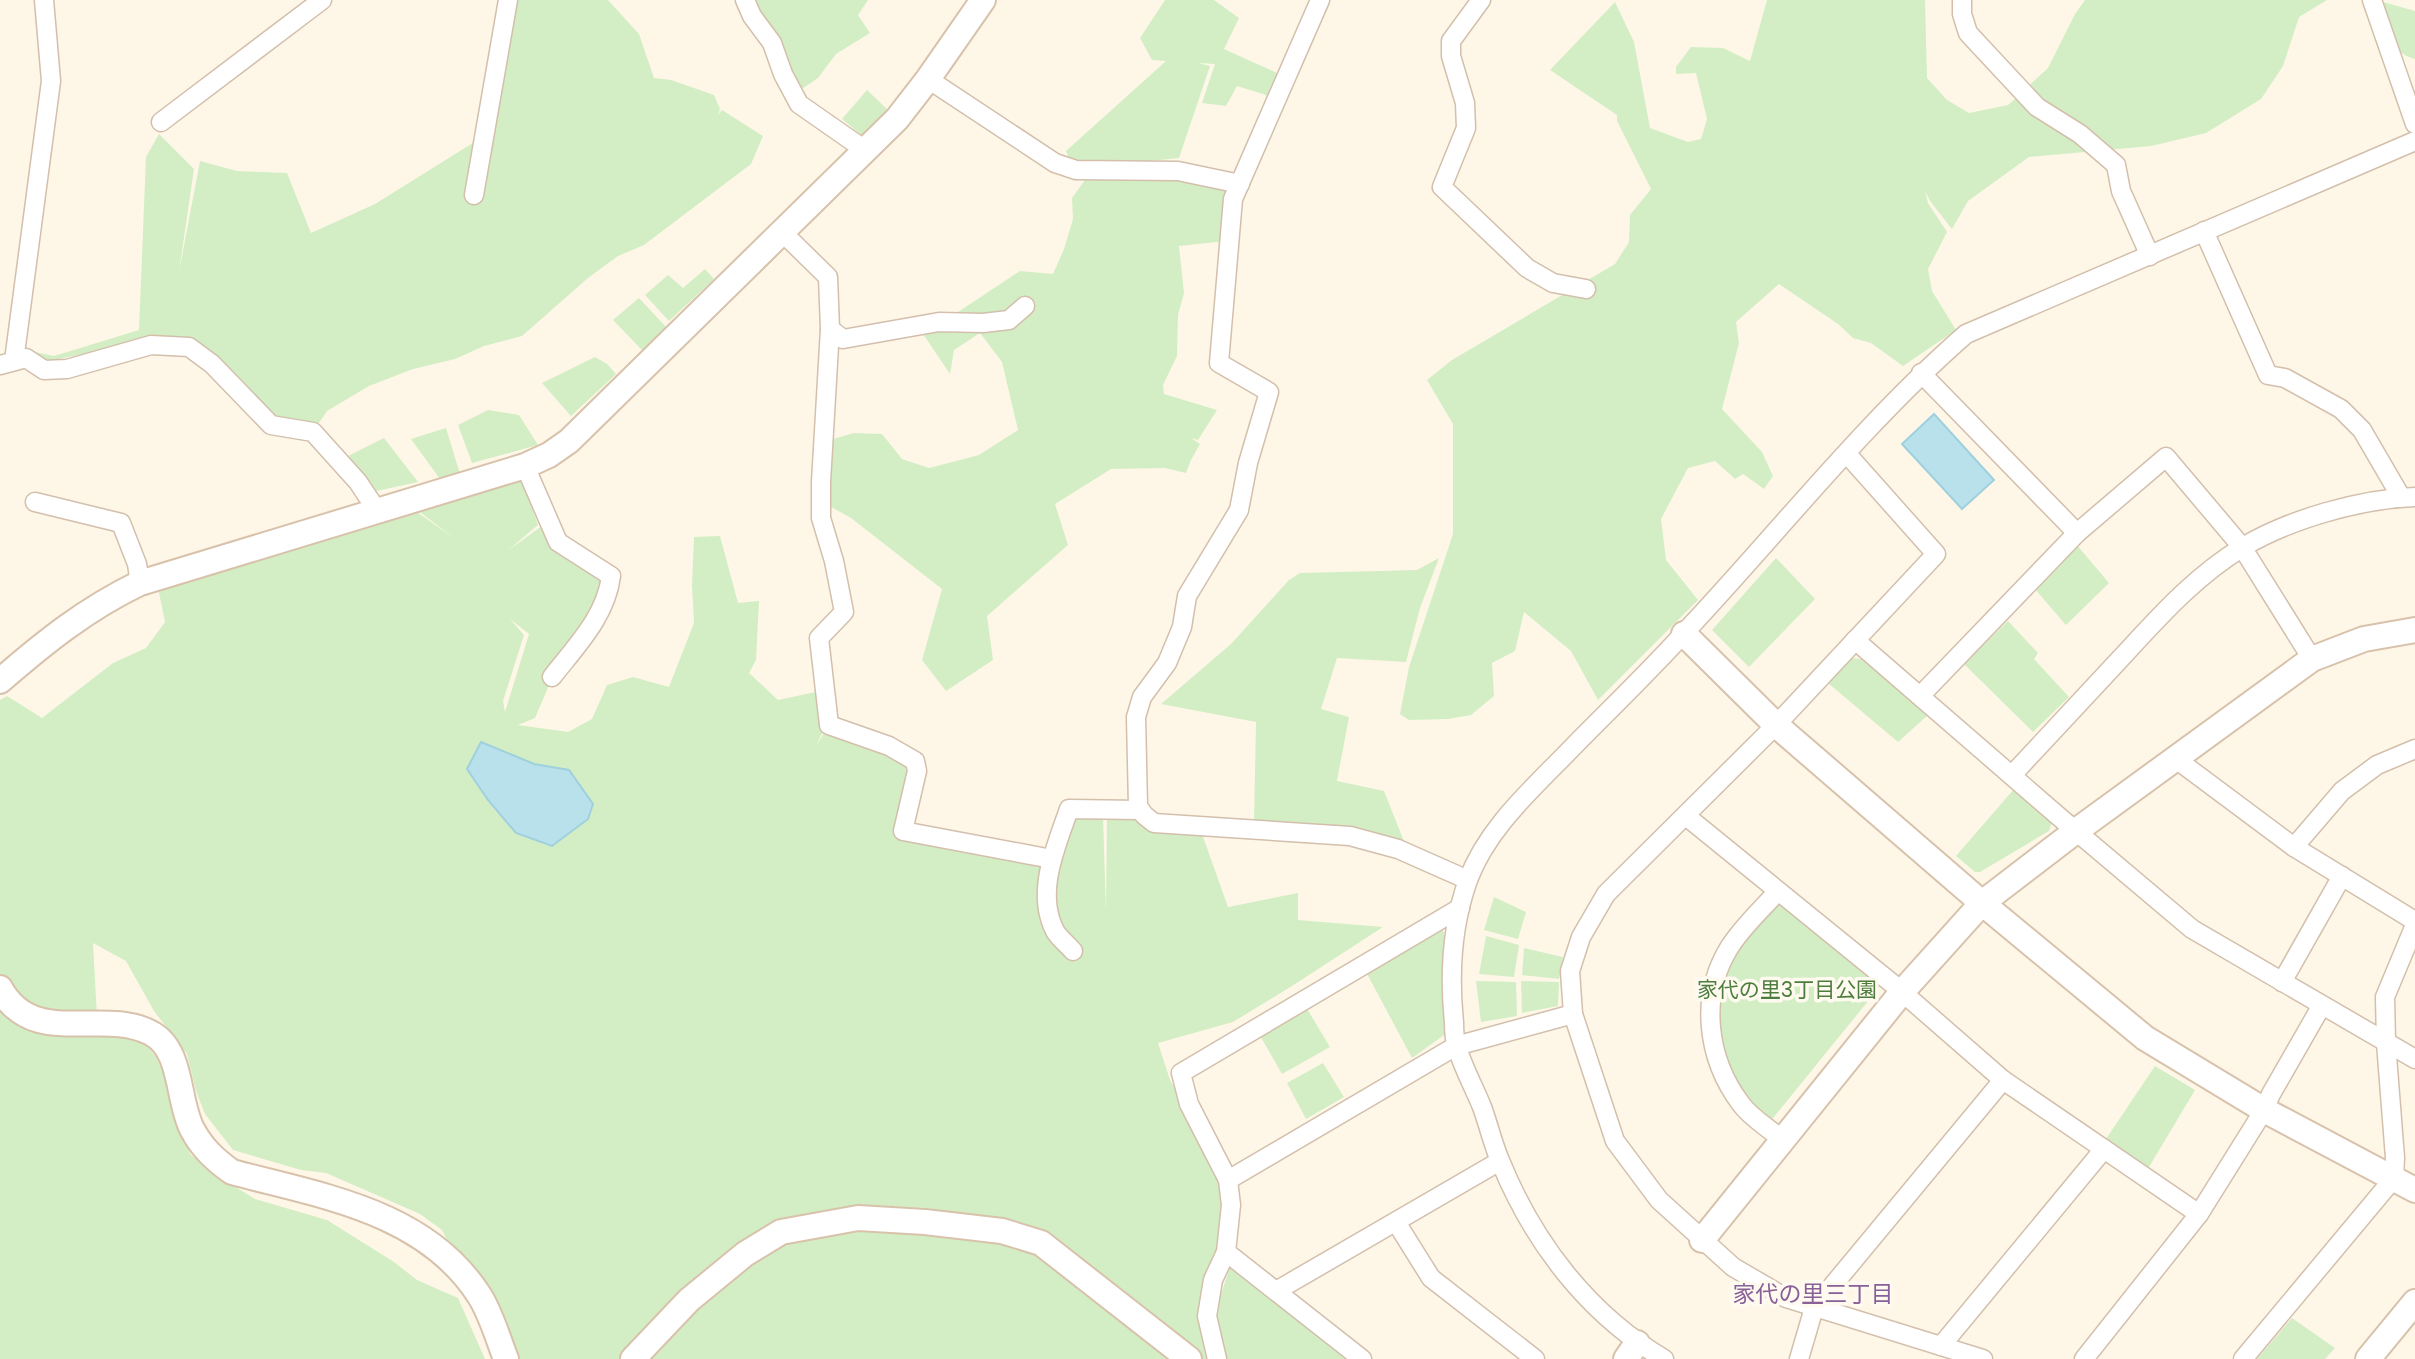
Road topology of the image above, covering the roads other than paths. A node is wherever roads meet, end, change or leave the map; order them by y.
1 (44, 0) edge
2 (322, 0) edge
3 (508, 0) edge
4 (745, 0) edge
5 (983, 0) edge
6 (1320, 0) edge
7 (1482, 0) edge
8 (1962, 0) edge
9 (2372, 0) edge
10 (928, 79) junction
11 (161, 122) dead end
12 (2415, 124) edge
13 (2415, 141) edge
14 (865, 150) junction
15 (1240, 184) junction
16 (474, 195) dead end
17 (2204, 231) junction
18 (782, 232) junction
19 (2150, 256) junction
20 (1586, 289) dead end
21 (1025, 306) dead end
22 (830, 329) junction
23 (7, 363) edge
24 (1921, 373) junction
25 (1847, 454) junction
26 (525, 466) junction
27 (2408, 497) edge
28 (35, 502) dead end
29 (378, 512) junction
30 (2077, 533) junction
31 (2242, 547) junction
32 (141, 583) junction
33 (2415, 630) edge
34 (1684, 634) junction
35 (1855, 640) junction
36 (2312, 659) junction
37 (552, 677) dead end
38 (0, 681) edge
39 (1920, 696) junction
40 (1776, 725) junction
41 (2415, 749) edge
42 (2176, 759) junction
43 (2012, 775) junction
44 (1140, 810) junction
45 (1686, 816) junction
46 (2076, 831) junction
47 (2294, 847) junction
48 (1052, 859) junction
49 (2342, 876) junction
50 (1468, 880) junction
51 (1778, 891) junction
52 (1982, 903) junction
53 (1460, 908) junction
54 (2415, 923) edge
55 (1073, 951) dead end
56 (2282, 982) junction
57 (0, 988) edge
58 (1902, 992) junction
59 (2322, 1005) junction
60 (1573, 1014) junction
61 (2386, 1043) junction
62 (1456, 1046) junction
63 (2415, 1059) edge
64 (2004, 1080) junction
65 (2264, 1110) junction
66 (1782, 1139) junction
67 (2104, 1149) junction
68 (1500, 1161) junction
69 (1228, 1180) junction
70 (2404, 1184) edge
71 (2199, 1214) junction
72 (1396, 1222) junction
73 (1702, 1240) junction
74 (1226, 1252) junction
75 (1276, 1291) junction
76 (2415, 1302) edge
77 (1814, 1308) junction
78 (1941, 1346) junction
79 (1631, 1351) edge
80 (506, 1359) edge
81 (633, 1359) edge
82 (1189, 1359) edge
83 (1217, 1359) edge
84 (1362, 1359) edge
85 (1535, 1359) edge
86 (1664, 1359) edge
87 (1799, 1359) edge
88 (1983, 1359) edge
89 (2084, 1359) edge
90 (2243, 1359) edge
91 (2368, 1359) edge

1 - 23 street
2 - 11 street
3 - 16 street
4 - 14 street
5 - 10 street
6 - 15 street
7 - 20 street
8 - 19 street
9 - 12 street
10 - 14 street
10 - 15 street
13 - 17 street
14 - 18 street
15 - 44 street
17 - 19 street
17 - 27 street
18 - 22 street
18 - 26 street
19 - 24 street
21 - 22 street
22 - 48 street
23 - 29 street
24 - 25 street
24 - 30 street
25 - 34 street
25 - 35 street
26 - 29 street
26 - 37 street
27 - 31 street
28 - 32 street
29 - 32 street
30 - 31 street
30 - 39 street
31 - 36 street
31 - 43 street
32 - 38 street
33 - 36 street
34 - 40 street
34 - 50 street
35 - 39 street
35 - 40 street
36 - 42 street
39 - 43 street
40 - 45 street
40 - 52 street
41 - 47 street
42 - 46 street
42 - 47 street
43 - 46 street
44 - 48 street
44 - 50 street
45 - 51 street
45 - 60 street
46 - 52 street
46 - 56 street
47 - 49 street
48 - 55 street
49 - 54 street
49 - 56 street
50 - 53 street
51 - 58 street
51 - 66 street
52 - 58 street
52 - 65 street
53 - 62 street
53 - 69 street
54 - 61 street
56 - 59 street
57 - 80 street
58 - 64 street
58 - 66 street
59 - 61 street
59 - 65 street
60 - 62 street
60 - 73 street
61 - 63 street
61 - 70 street
62 - 68 street
62 - 69 street
64 - 67 street
64 - 77 street
65 - 70 street
65 - 71 street
66 - 73 street
67 - 71 street
67 - 78 street
68 - 72 street
68 - 79 street
69 - 74 street
70 - 90 street
71 - 89 street
72 - 75 street
72 - 85 street
73 - 77 street
74 - 75 street
74 - 83 street
75 - 84 street
76 - 91 street
77 - 78 street
77 - 87 street
78 - 88 street
79 - 86 street
81 - 82 street

